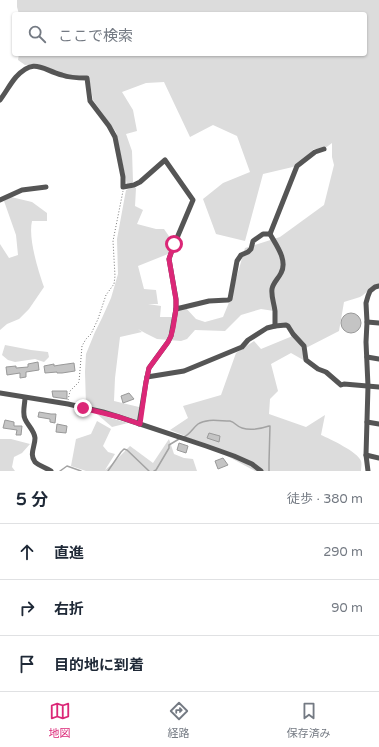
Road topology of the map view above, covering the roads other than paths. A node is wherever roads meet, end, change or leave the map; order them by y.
1 (0, 100) edge
2 (324, 149) dead end
3 (46, 188) dead end
4 (0, 200) edge
5 (270, 234) junction
6 (379, 286) edge
7 (176, 309) junction
8 (367, 322) junction
9 (379, 323) edge
10 (275, 326) junction
11 (367, 358) junction
12 (379, 359) edge
13 (147, 377) junction
14 (368, 386) junction
15 (379, 387) edge
16 (0, 393) edge
17 (25, 398) junction
18 (367, 422) junction
19 (140, 424) junction
20 (379, 424) edge
21 (366, 455) junction
22 (379, 458) edge
23 (51, 471) edge
24 (261, 471) edge
25 (368, 471) edge

1 - 7 street
2 - 5 street
3 - 4 street
5 - 7 street
5 - 10 street
6 - 8 street
7 - 13 street
8 - 9 street
8 - 11 street
10 - 13 street
10 - 14 street
11 - 12 street
11 - 14 street
13 - 19 street
14 - 15 street
14 - 18 street
16 - 17 street
17 - 19 street
17 - 23 street
18 - 20 street
18 - 21 street
19 - 24 street
21 - 22 street
21 - 25 street

